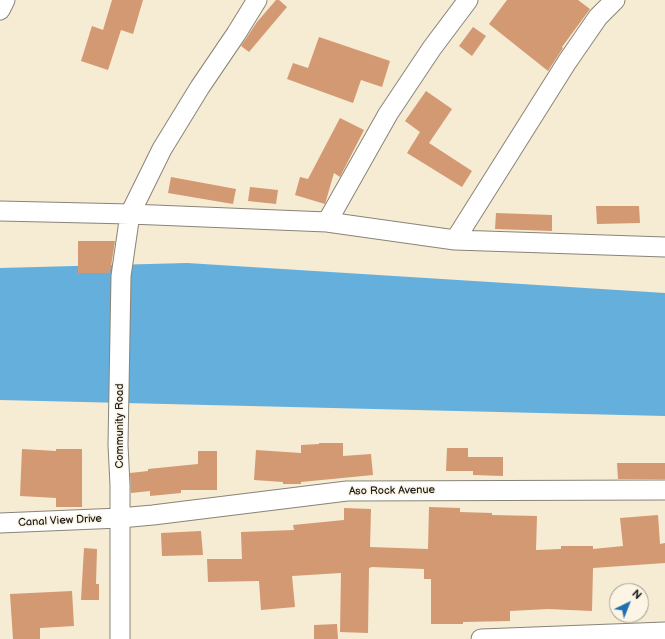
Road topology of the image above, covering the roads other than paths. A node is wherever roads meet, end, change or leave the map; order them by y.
1 (5, 0) edge
2 (257, 0) edge
3 (468, 0) edge
4 (615, 0) edge
5 (0, 10) edge
6 (0, 211) edge
7 (130, 214) junction
8 (327, 222) junction
9 (455, 240) junction
10 (665, 247) edge
11 (665, 490) edge
12 (120, 518) junction
13 (0, 524) edge
14 (665, 632) edge
15 (120, 639) edge
16 (481, 639) edge

1 - 5 street
2 - 7 street, Community Road
3 - 8 street
4 - 9 street
6 - 7 street
7 - 8 street
7 - 12 street, Community Road
8 - 9 street
9 - 10 street
11 - 12 street, Aso Rock Avenue
12 - 13 street, Canal View Drive
12 - 15 street, Community Road
14 - 16 street

